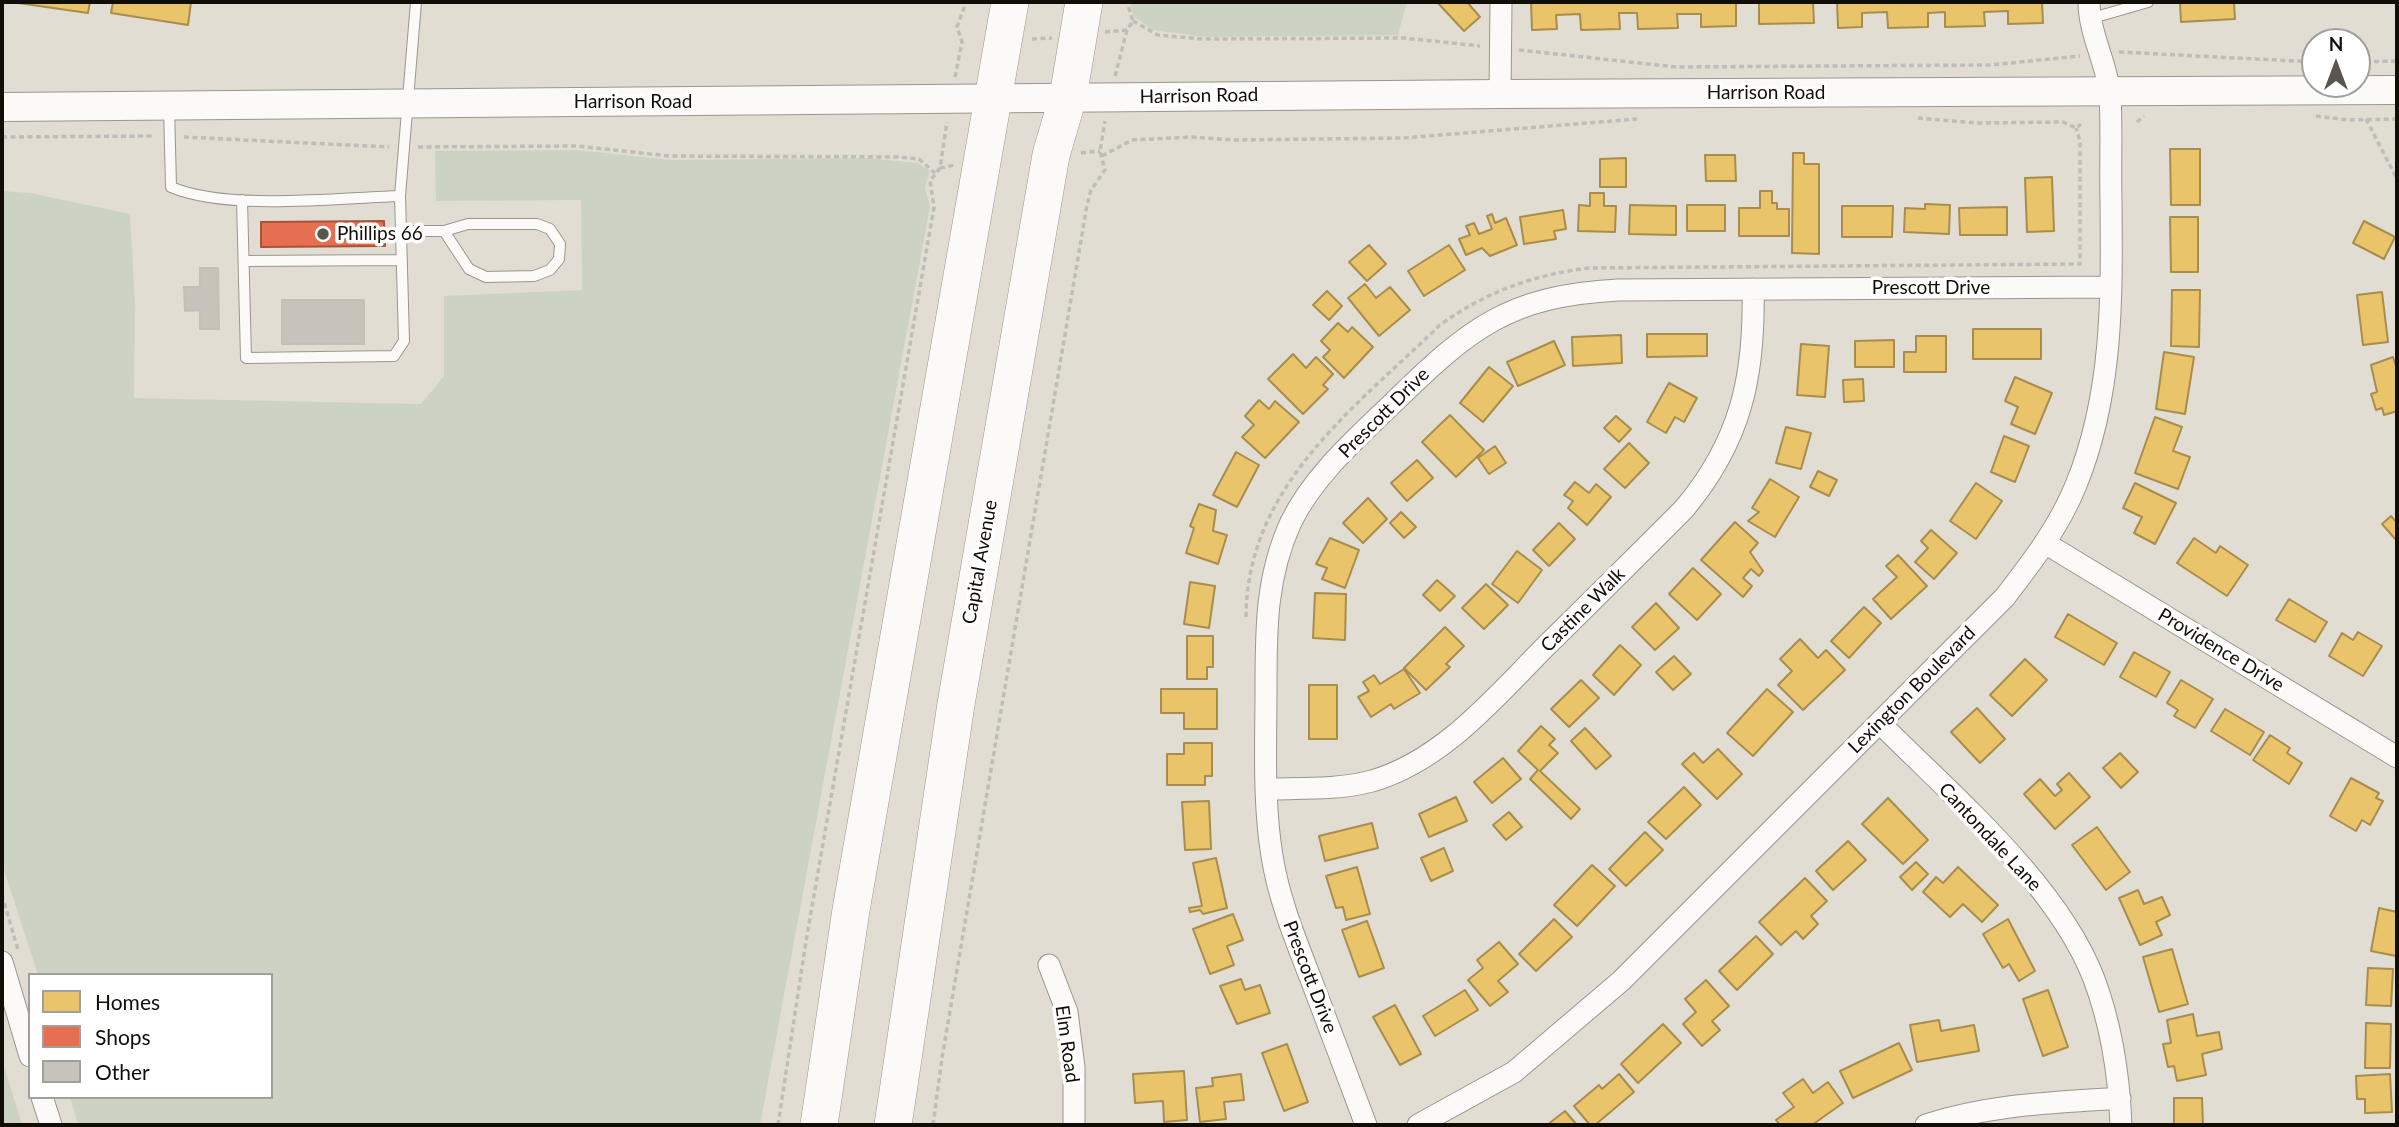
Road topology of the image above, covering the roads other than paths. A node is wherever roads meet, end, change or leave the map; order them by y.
1 (416, 2) edge
2 (1010, 2) edge
3 (1501, 2) edge
4 (2148, 2) edge
5 (2089, 10) edge
6 (1081, 19) edge
7 (2397, 90) edge
8 (2110, 92) junction
9 (1500, 94) junction
10 (1068, 97) junction
11 (993, 98) junction
12 (409, 104) junction
13 (169, 106) junction
14 (2, 107) edge
15 (400, 196) junction
16 (242, 200) junction
17 (402, 231) junction
18 (444, 231) junction
19 (402, 260) junction
20 (244, 261) junction
21 (2111, 287) junction
22 (1754, 289) junction
23 (2045, 543) junction
24 (1880, 723) junction
25 (2397, 757) edge
26 (1266, 789) junction
27 (12, 962) edge
28 (1049, 965) dead end
29 (28, 1046) edge
30 (2120, 1098) junction
31 (43, 1099) edge
32 (51, 1125) edge
33 (819, 1125) edge
34 (894, 1125) edge
35 (1074, 1125) edge
36 (1366, 1125) edge
37 (1418, 1125) edge
38 (1926, 1125) edge
39 (2121, 1125) edge

1 - 12 lane
2 - 11 highway
3 - 9 street
4 - 5 lane
5 - 8 street, Lexington Boulevard
6 - 10 highway, Capital Avenue
7 - 8 street, Harrison Road
8 - 9 street, Harrison Road
8 - 21 street, Lexington Boulevard
9 - 10 street, Harrison Road
10 - 11 street, Harrison Road
10 - 34 highway, Capital Avenue
11 - 12 street, Harrison Road
11 - 33 highway
12 - 13 street, Harrison Road
12 - 15 lane
13 - 14 street, Harrison Road
13 - 16 lane
15 - 16 lane
15 - 17 lane
16 - 20 lane
17 - 18 lane
17 - 19 lane
18 - 18 lane
19 - 20 lane
19 - 20 lane
21 - 22 street, Prescott Drive
21 - 23 street, Lexington Boulevard
22 - 26 street, Castine Walk
22 - 26 street, Prescott Drive
23 - 24 street, Lexington Boulevard
23 - 25 street, Providence Drive
24 - 30 street, Cantondale Lane
24 - 37 street, Lexington Boulevard
26 - 36 street, Prescott Drive
27 - 29 street
28 - 35 street, Elm Road
30 - 38 street
30 - 39 street, Cantondale Lane
31 - 32 street

